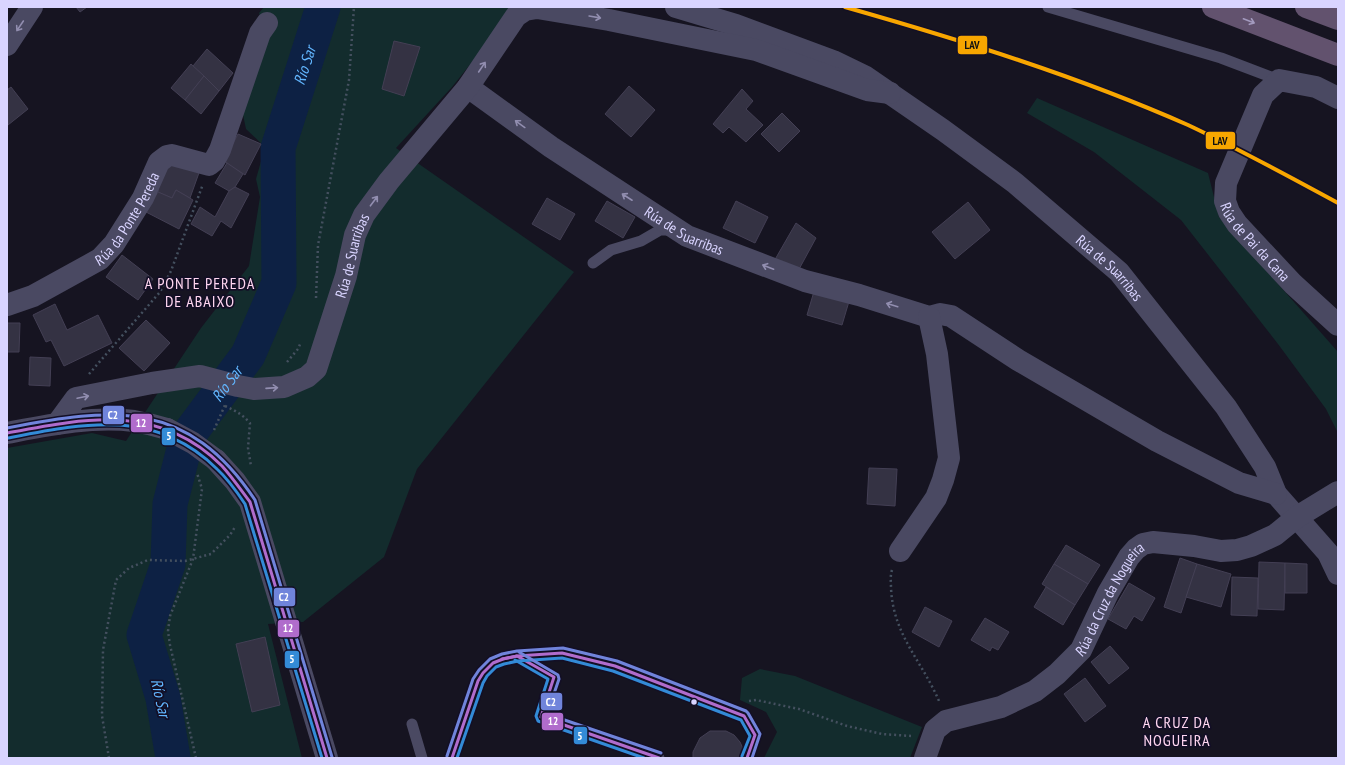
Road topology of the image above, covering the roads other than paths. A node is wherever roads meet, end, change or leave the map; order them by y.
1 (32, 7) edge
2 (676, 7) edge
3 (1048, 7) edge
4 (1213, 7) edge
5 (1306, 7) edge
6 (1338, 19) edge
7 (267, 23) dead end
8 (7, 45) edge
9 (1338, 55) edge
10 (1279, 80) junction
11 (468, 87) junction
12 (890, 93) junction
13 (1338, 98) edge
14 (677, 230) junction
15 (593, 263) dead end
16 (7, 305) edge
17 (929, 317) junction
18 (1338, 324) edge
19 (57, 424) junction
20 (7, 433) edge
21 (1338, 492) edge
22 (1276, 494) junction
23 (1297, 517) junction
24 (900, 551) road end
25 (1338, 574) edge
26 (517, 656) junction
27 (412, 724) dead end
28 (326, 757) edge
29 (422, 758) edge
30 (452, 758) edge
31 (659, 758) edge
32 (748, 758) edge
33 (925, 758) edge

1 -> 8 street
2 - 12 street, Rúa de Suarribas
3 - 10 lane
4 -> 9 highway
5 - 6 highway
7 - 16 street, Rúa da Ponte Pereda
10 - 13 street
10 - 18 street, Rúa de Pai da Cana
11 -> 12 street, Rúa de Suarribas
14 -> 11 street, Rúa de Suarribas
19 -> 11 street, Rúa de Suarribas
12 - 22 street, Rúa de Suarribas
14 - 15 lane
17 -> 14 street, Rúa de Suarribas
17 - 22 street, Rúa de Suarribas
17 - 24 street
19 - 20 street
19 - 28 street, bridge
21 - 23 street, Rúa da Cruz da Nogueira
22 - 23 street, Rúa de Suarribas
23 - 25 street, Rúa de Suarribas
23 - 33 street, Rúa da Cruz da Nogueira
26 - 30 lane
26 - 31 lane
26 - 32 lane
27 - 29 lane

